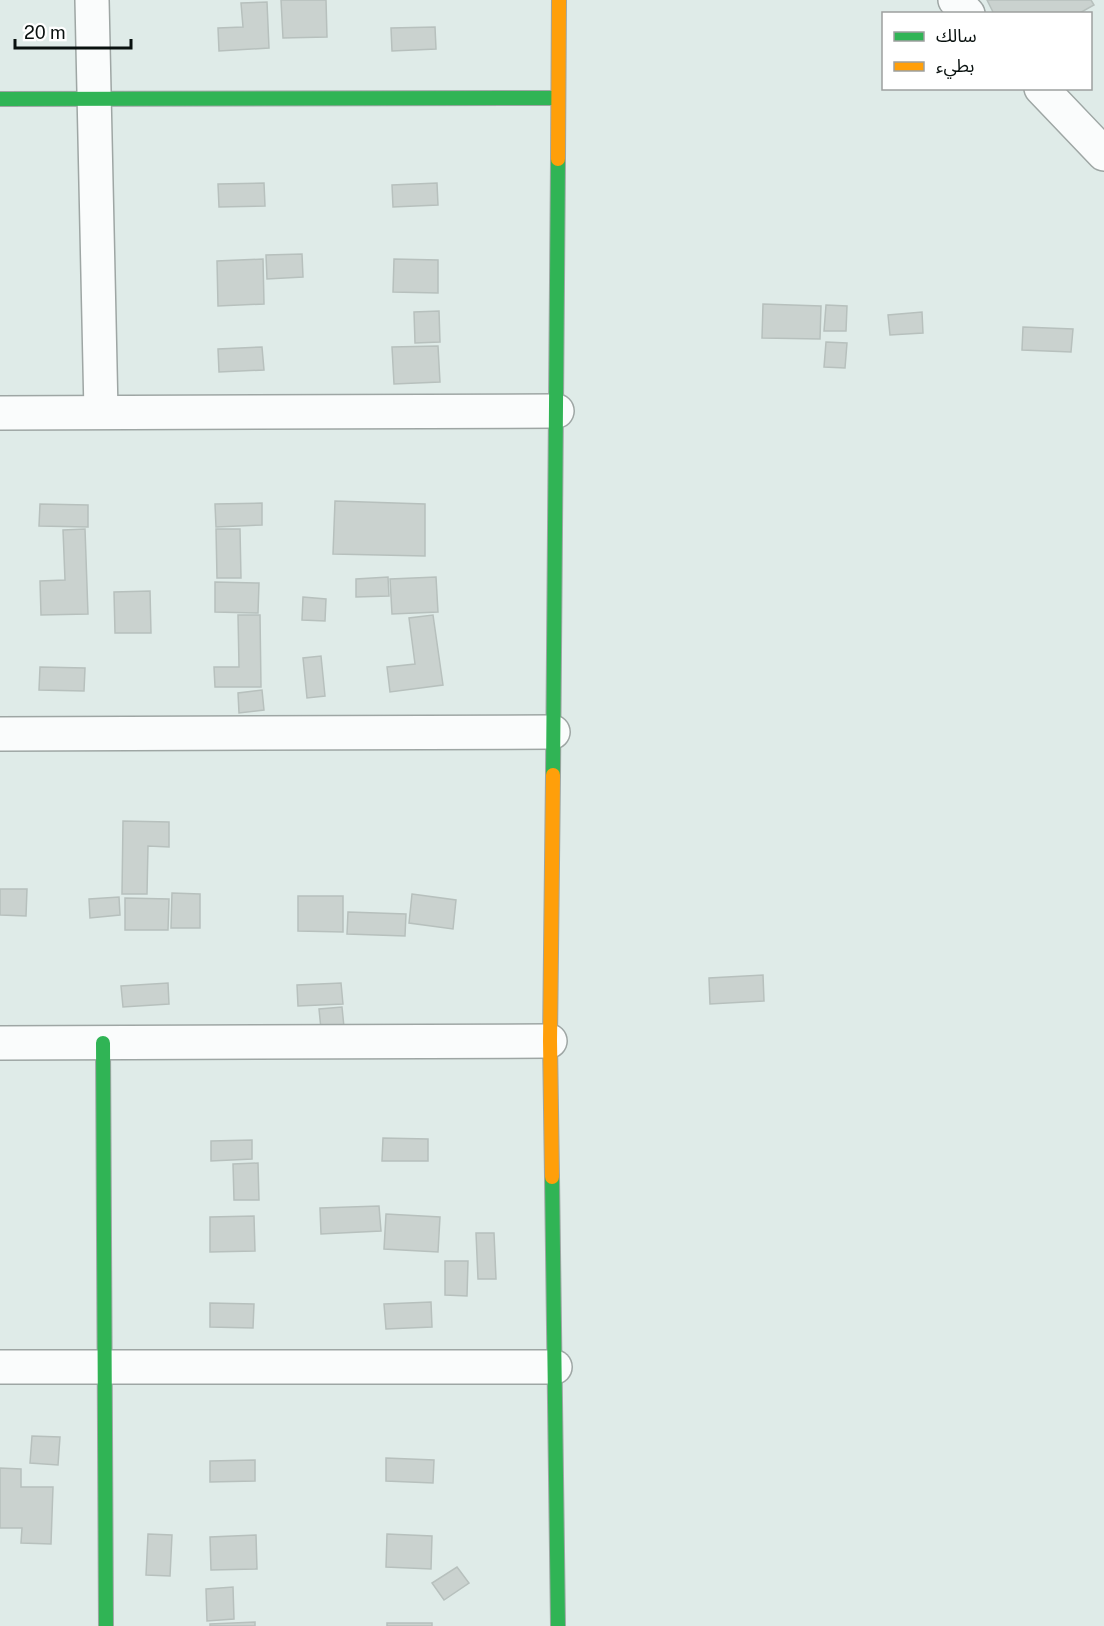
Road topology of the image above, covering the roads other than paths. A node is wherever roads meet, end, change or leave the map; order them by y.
1 (92, 0) edge
2 (559, 0) edge
3 (955, 0) edge
4 (966, 12) edge
5 (1043, 90) edge
6 (95, 98) junction
7 (558, 98) junction
8 (0, 99) edge
9 (1104, 154) edge
10 (557, 411) junction
11 (0, 412) edge
12 (101, 412) junction
13 (553, 732) junction
14 (0, 734) edge
15 (550, 1041) junction
16 (0, 1043) edge
17 (103, 1043) junction
18 (0, 1367) edge
19 (105, 1367) junction
20 (555, 1367) junction
21 (106, 1626) edge
22 (558, 1626) edge

1 - 6 street
2 - 7 street
3 - 4 street
5 - 9 street
6 - 7 street
6 - 8 street
6 - 12 street
7 - 10 street
10 - 12 street
10 - 13 street
11 - 12 street
13 - 14 street
13 - 15 street
15 - 17 street
15 - 20 street
16 - 17 street
17 - 19 street
18 - 19 street
19 - 20 street
19 - 21 street
20 - 22 street

